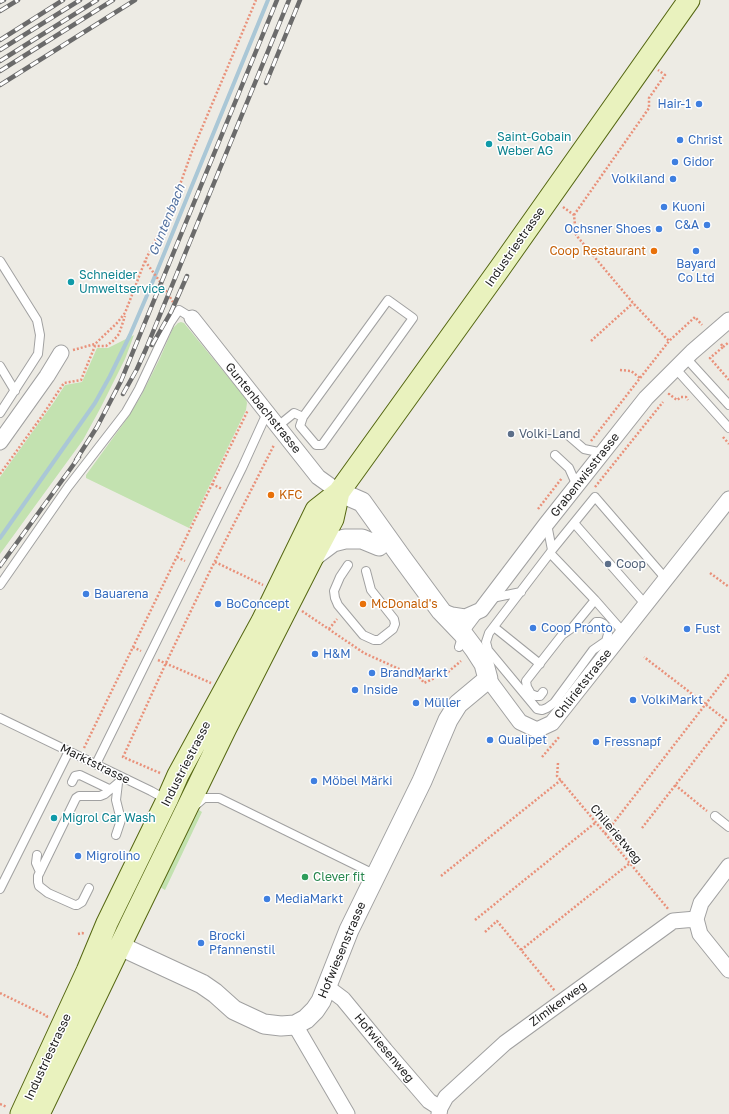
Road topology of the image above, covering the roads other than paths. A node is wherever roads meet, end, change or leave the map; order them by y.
1 (689, 0) edge
2 (0, 261) edge
3 (186, 314) joint
4 (729, 320) edge
5 (61, 353) road end
6 (686, 358) junction
7 (0, 366) edge
8 (675, 368) junction
9 (15, 391) junction
10 (729, 405) edge
11 (0, 413) edge
12 (267, 413) junction
13 (303, 417) junction
14 (278, 426) junction
15 (729, 428) edge
16 (569, 436) dead end
17 (0, 442) edge
18 (603, 453) junction
19 (555, 455) dead end
20 (577, 486) junction
21 (339, 492) junction
22 (729, 499) edge
23 (547, 523) junction
24 (574, 523) junction
25 (379, 546) junction
26 (551, 552) junction
27 (313, 557) junction
28 (348, 565) dead end
29 (366, 571) dead end
30 (666, 579) junction
31 (0, 585) edge
32 (520, 592) junction
33 (594, 600) junction
34 (485, 604) junction
35 (646, 605) junction
36 (441, 611) junction
37 (494, 627) junction
38 (590, 629) dead end
39 (624, 633) junction
40 (461, 647) junction
41 (540, 664) junction
42 (488, 679) junction
43 (543, 692) dead end
44 (0, 718) edge
45 (69, 751) junction
46 (96, 764) junction
47 (72, 782) dead end
48 (118, 782) junction
49 (176, 810) junction
50 (715, 816) road end
51 (729, 828) edge
52 (116, 835) dead end
53 (36, 855) dead end
54 (729, 866) edge
55 (40, 872) junction
56 (376, 875) junction
57 (90, 888) dead end
58 (0, 889) edge
59 (696, 919) junction
60 (120, 946) junction
61 (729, 970) edge
62 (327, 988) junction
63 (295, 1025) junction
64 (439, 1111) edge
65 (21, 1114) edge
66 (39, 1114) edge
67 (347, 1114) edge

1 - 21 main road, Industriestrasse
2 - 9 lane
3 - 12 street, Guntenbachstrasse
3 - 31 lane
4 - 6 street, Grabenwisstrasse
5 - 17 street
6 - 8 street, Grabenwisstrasse
6 - 10 lane
7 - 9 lane
8 - 15 lane
8 - 18 street, Grabenwisstrasse
9 - 11 lane
12 - 14 street, Guntenbachstrasse
12 - 46 lane
13 - 13 lane
13 - 14 lane
14 - 21 street, Guntenbachstrasse
16 - 18 lane
18 - 20 street, Grabenwisstrasse
19 - 20 lane
20 - 23 street, Grabenwisstrasse
21 - 25 street, Chlirietstrasse
21 - 27 main road, Industriestrasse
21 - 36 street, Chlirietstrasse
21 - 49 main road, Industriestrasse
22 - 30 street, Chlirietstrasse
23 - 26 lane
23 - 34 street, Grabenwisstrasse
24 - 26 lane
24 - 30 lane
24 - 35 lane
25 - 27 street
25 - 40 street, Chlirietstrasse
26 - 32 lane
26 - 33 lane
27 - 49 main road, Industriestrasse
28 - 29 lane
30 - 35 street, Chlirietstrasse
32 - 34 lane
32 - 37 lane
33 - 39 lane
33 - 41 lane
34 - 36 street
34 - 40 lane
35 - 39 street, Chlirietstrasse
36 - 40 street, Chlirietstrasse
37 - 38 lane
37 - 41 lane
39 - 42 street, Chlirietstrasse
40 - 42 street, Chlirietstrasse
41 - 43 lane
42 - 56 street, Hofwiesenstrasse
44 - 45 lane, Marktstrasse
45 - 46 lane, Marktstrasse
45 - 58 lane
46 - 48 lane, Marktstrasse
47 - 48 lane
48 - 49 lane, Marktstrasse
48 - 52 lane
48 - 55 lane
49 - 56 lane
49 - 60 main road, Industriestrasse
49 - 65 main road, Industriestrasse
50 - 51 lane
53 - 55 lane
54 - 59 street
55 - 57 lane
56 - 62 street, Hofwiesenstrasse
59 - 61 street
59 - 64 street, Zimikerweg
60 - 63 street
60 - 66 main road, Industriestrasse
62 - 63 street, Hofwiesenstrasse
62 - 64 street, Hofwiesenweg
63 - 67 street

